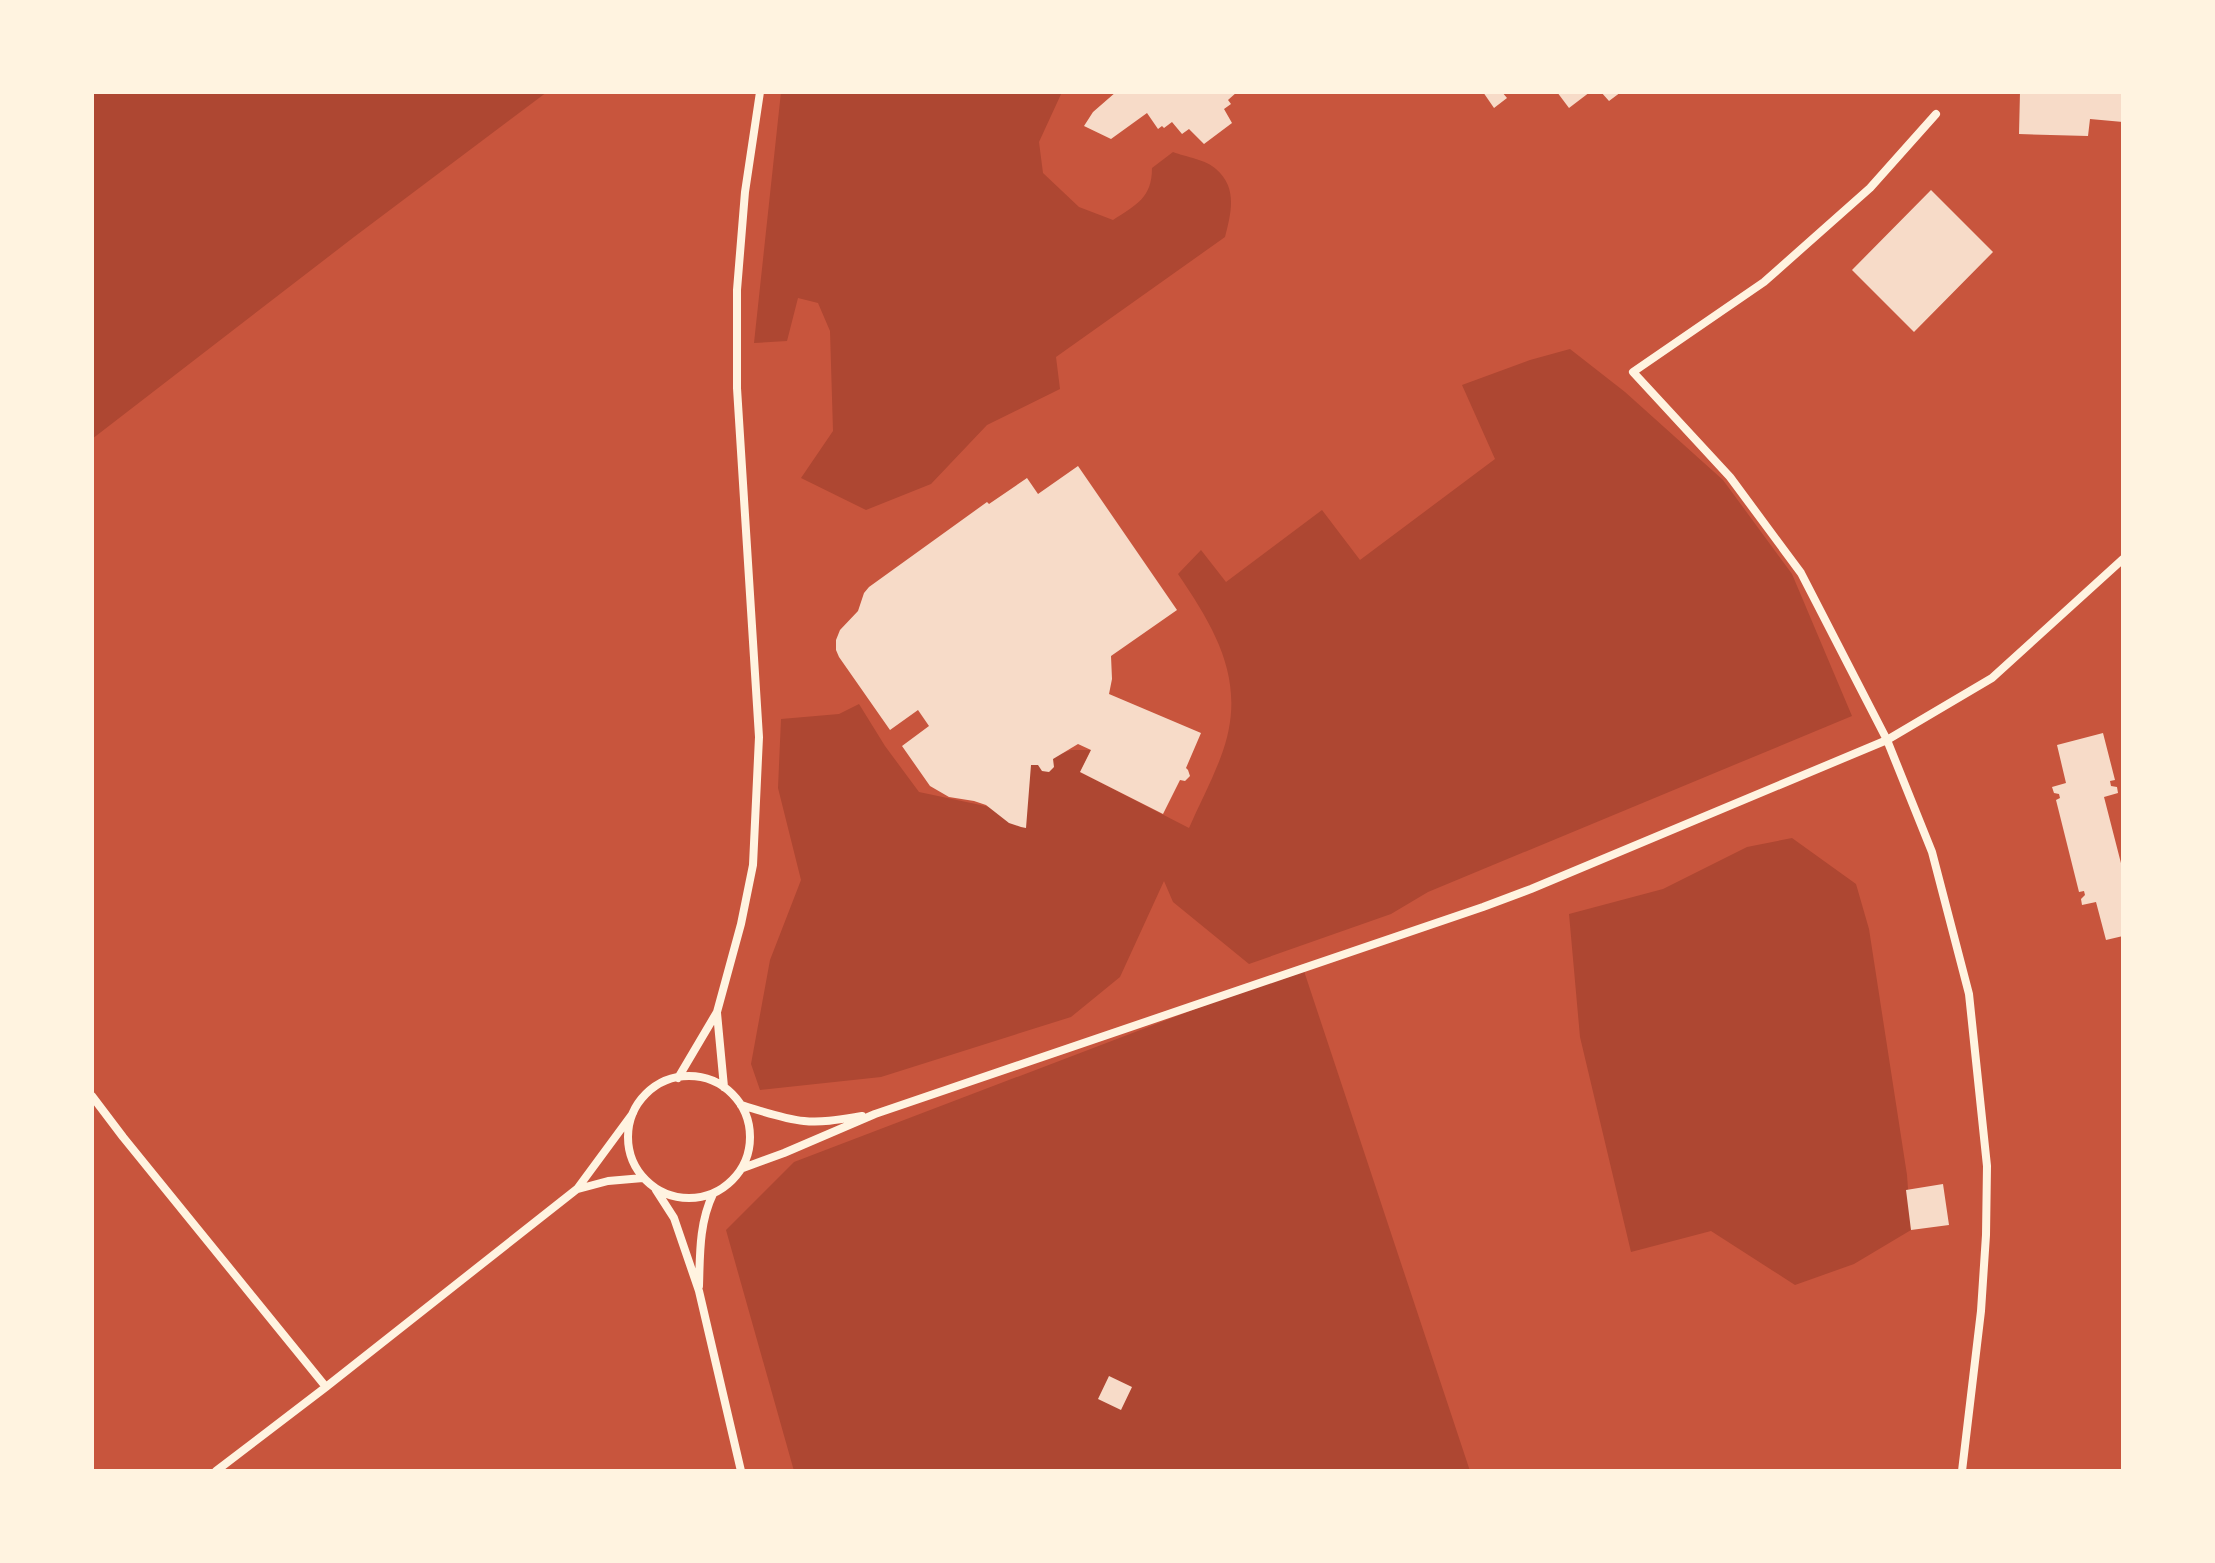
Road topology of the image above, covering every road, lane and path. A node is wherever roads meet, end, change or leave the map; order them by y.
1 (760, 92) edge
2 (1936, 114) dead end
3 (2123, 559) edge
4 (1887, 740) junction
5 (717, 1012) junction
6 (678, 1078) junction
7 (724, 1087) junction
8 (92, 1096) edge
9 (741, 1105) junction
10 (633, 1113) junction
11 (875, 1114) junction
12 (743, 1168) junction
13 (643, 1178) junction
14 (577, 1189) junction
15 (656, 1189) junction
16 (713, 1194) junction
17 (699, 1291) junction
18 (326, 1387) junction
19 (216, 1471) edge
20 (741, 1471) edge
21 (1962, 1471) edge

1 - 5 street
2 - 4 street
3 - 4 street
4 - 11 street
4 - 21 street
5 - 6 street
5 - 7 street
6 - 7 street
6 - 10 street
7 - 9 street
8 - 18 street
9 - 11 street
9 - 12 street
10 - 13 street
10 - 14 street
11 - 12 street
12 - 16 street
13 - 14 street
13 - 15 street
14 - 18 street
15 - 16 street
15 - 17 street
16 - 17 street
17 - 20 street
18 - 19 street

